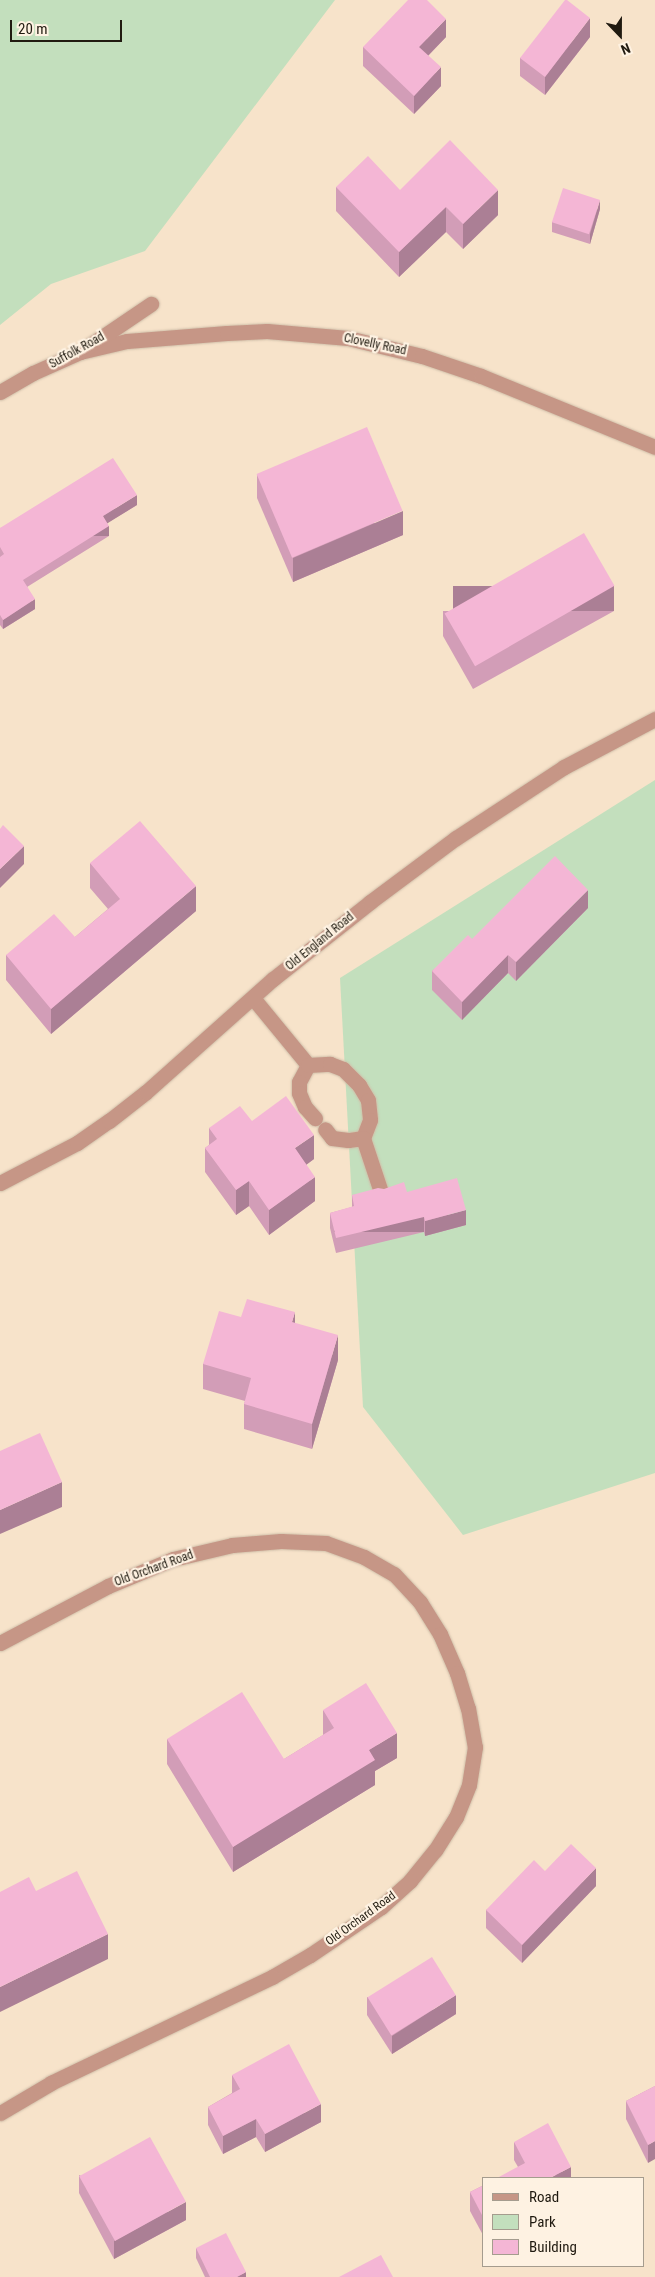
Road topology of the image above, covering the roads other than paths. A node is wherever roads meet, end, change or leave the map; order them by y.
1 (150, 304) dead end
2 (80, 352) junction
3 (0, 392) edge
4 (655, 447) edge
5 (655, 719) edge
6 (253, 998) junction
7 (308, 1064) junction
8 (362, 1138) junction
9 (0, 1183) edge
10 (382, 1195) edge
11 (0, 1643) edge
12 (0, 2113) edge

1 - 2 street, Suffolk Road
2 - 3 street, Suffolk Road
2 - 4 street, Clovelly Road
5 - 6 street, Old England Road
6 - 7 street
6 - 9 street, Old England Road
7 - 8 street
7 - 8 street
8 - 10 street
11 - 12 street, Old Orchard Road

